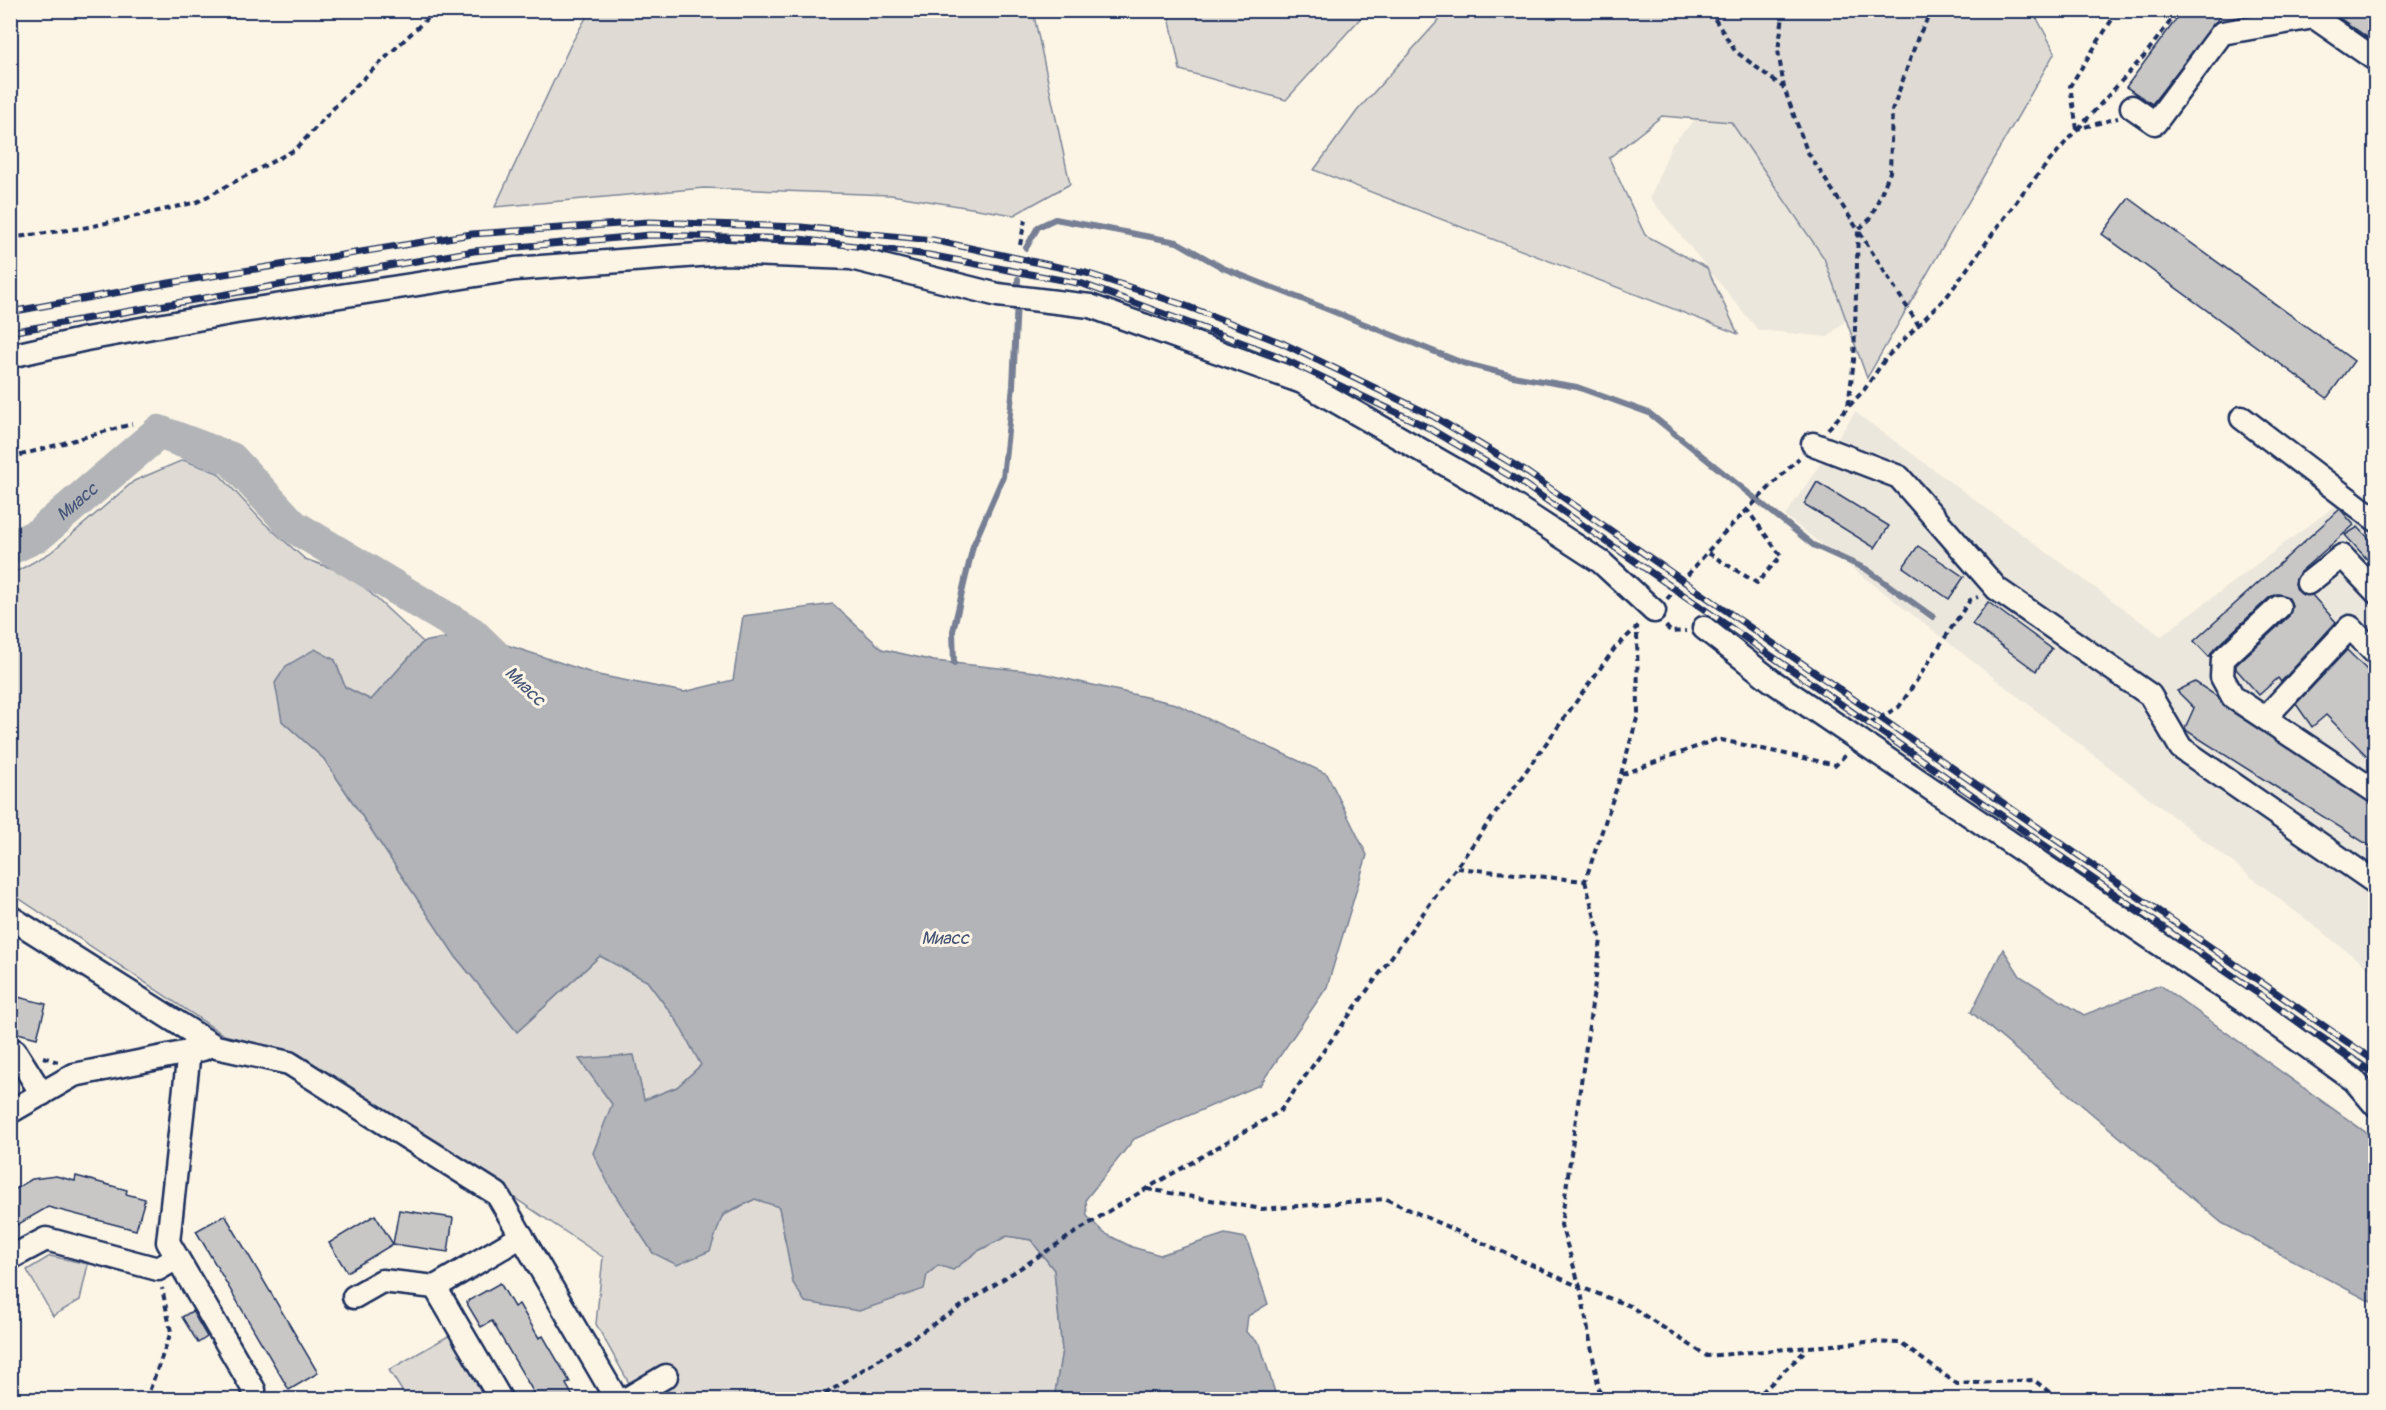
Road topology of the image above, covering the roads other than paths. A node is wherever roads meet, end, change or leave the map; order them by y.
1 (2376, 60) edge
2 (2136, 110) road end
3 (10, 356) edge
4 (2242, 418) dead end
5 (1813, 444) road end
6 (2376, 520) edge
7 (2308, 583) dead end
8 (2376, 592) edge
9 (2279, 607) dead end
10 (1654, 611) road end
11 (1704, 628) road end
12 (2376, 654) edge
13 (2266, 717) junction
14 (2376, 792) edge
15 (2376, 883) edge
16 (10, 917) edge
17 (216, 1047) junction
18 (10, 1050) edge
19 (189, 1052) junction
20 (42, 1094) junction
21 (2376, 1106) edge
22 (10, 1112) edge
23 (522, 1236) junction
24 (10, 1257) edge
25 (168, 1264) junction
26 (435, 1287) junction
27 (354, 1298) dead end
28 (666, 1376) dead end
29 (254, 1390) dead end
30 (501, 1400) edge
31 (617, 1400) edge
32 (625, 1400) edge

1 - 2 street
3 - 10 street
4 - 6 street
5 - 15 street
7 - 8 street
9 - 13 street
11 - 21 street
12 - 13 street
13 - 14 street
16 - 17 street
17 - 19 street
17 - 23 street
18 - 20 street
19 - 20 street
19 - 25 street
20 - 22 street
23 - 26 street
23 - 31 street
24 - 25 street
25 - 29 street
26 - 27 street
26 - 30 street
28 - 32 street

